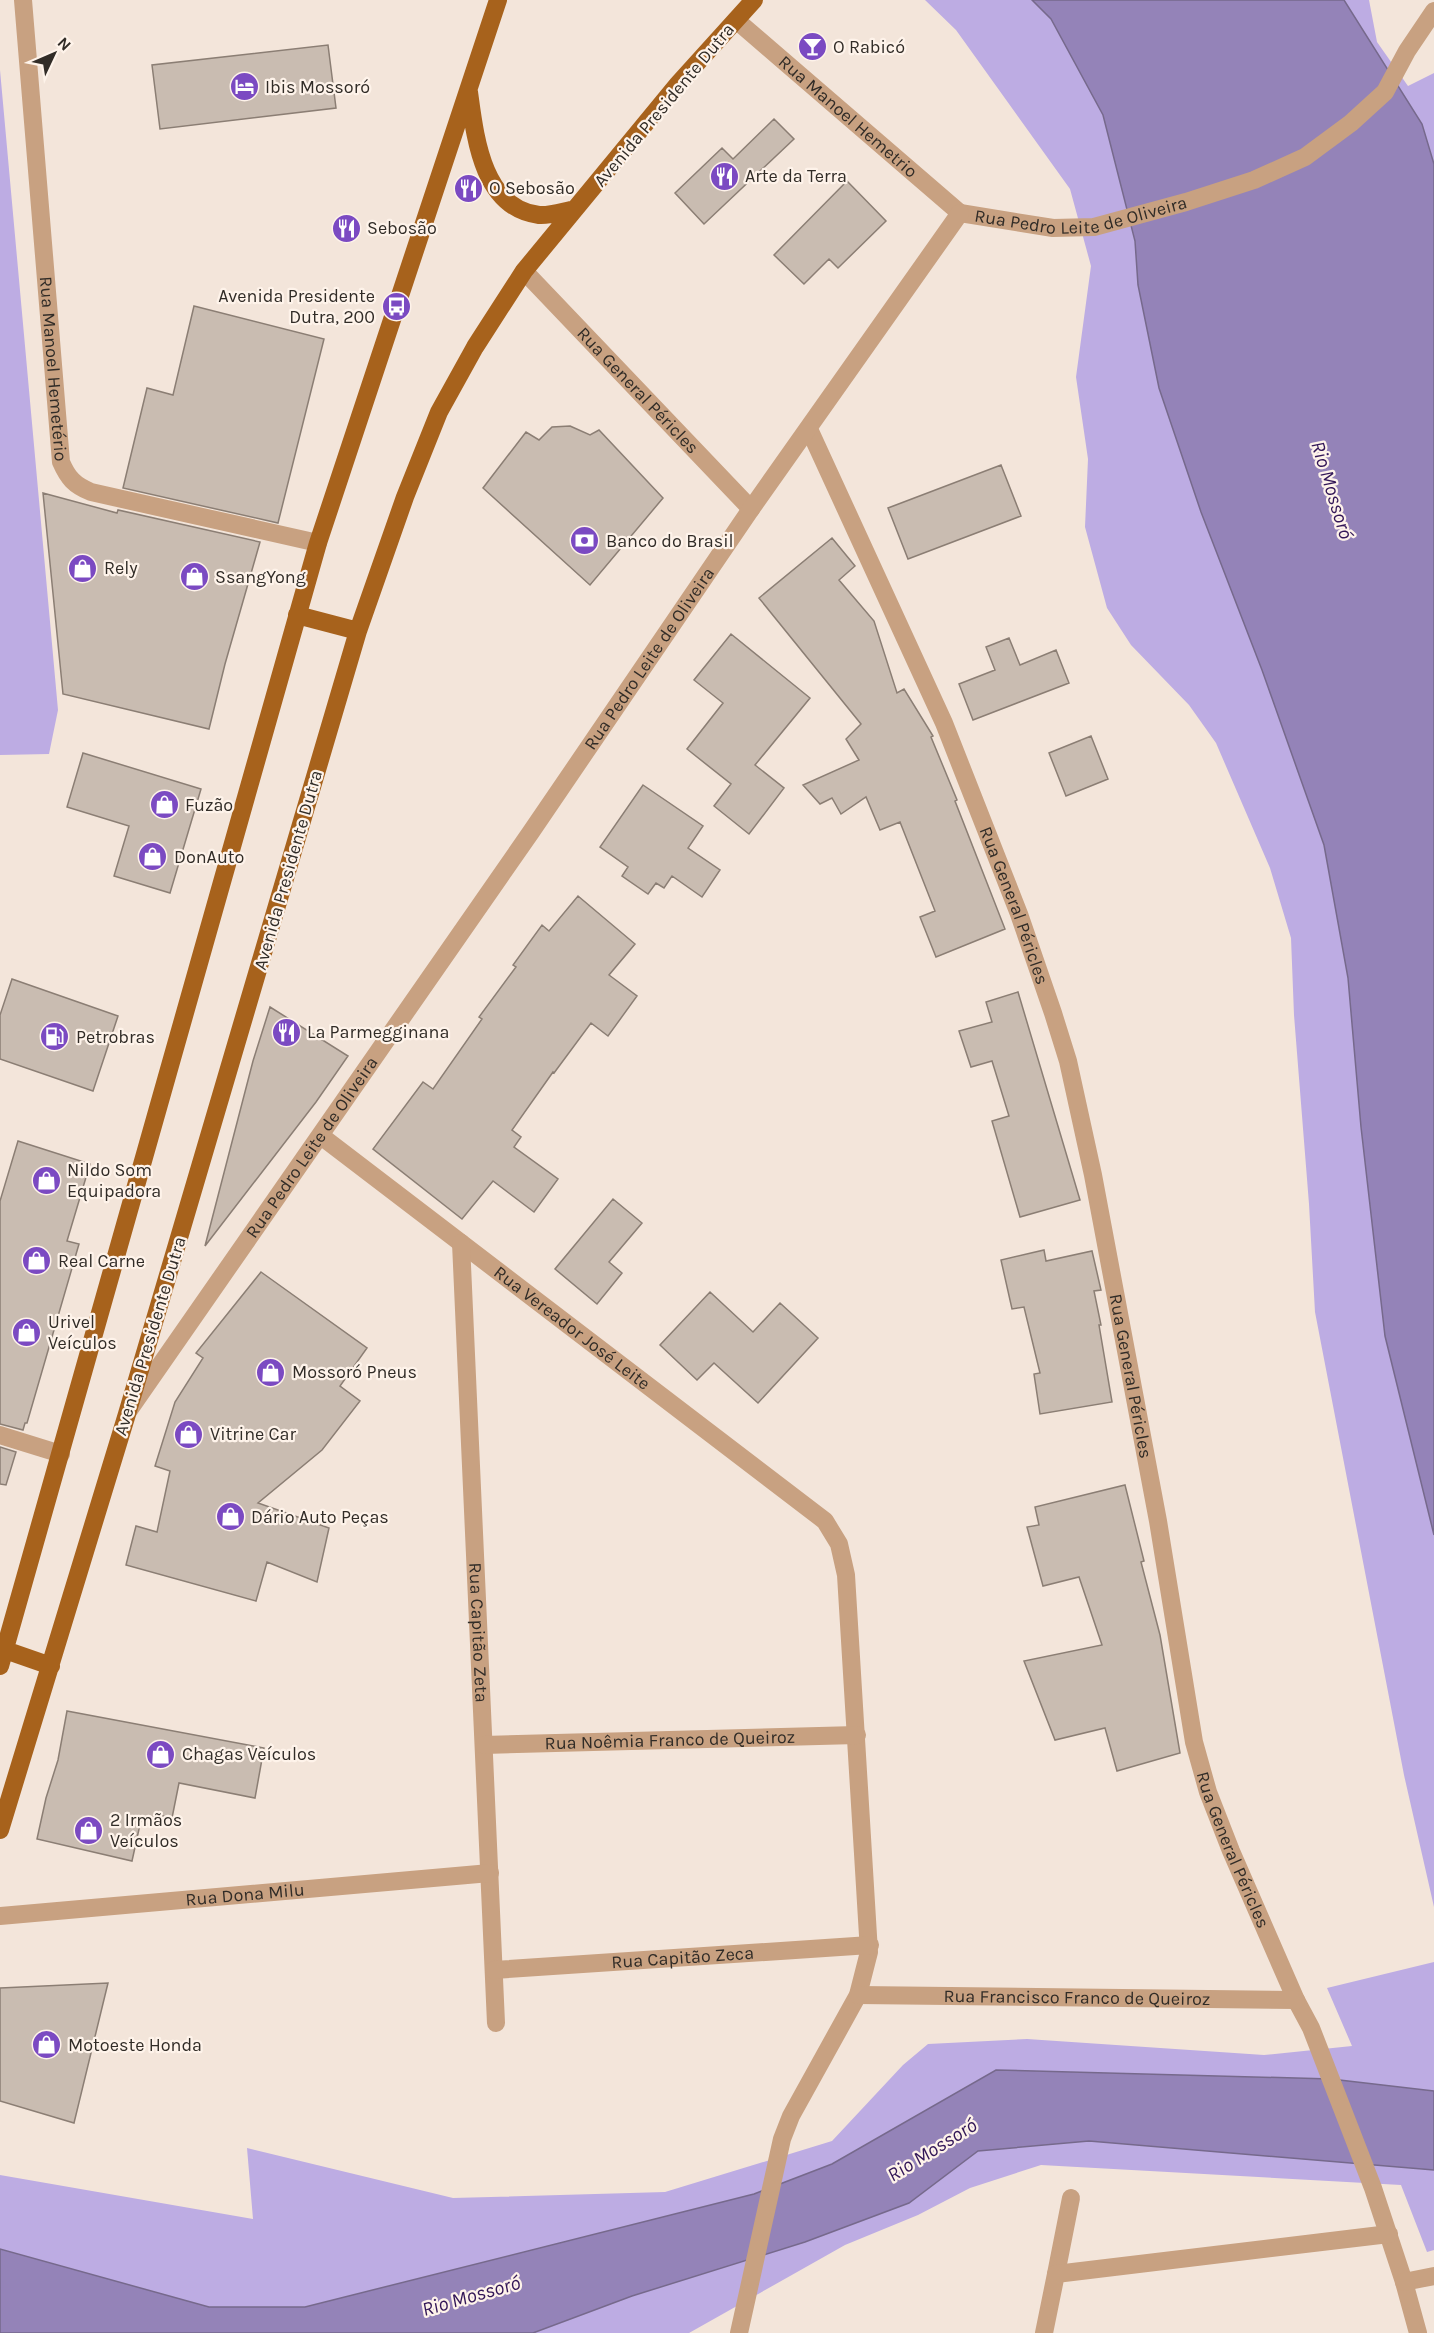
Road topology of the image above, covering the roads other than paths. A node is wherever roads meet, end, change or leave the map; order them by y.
1 (23, 0) edge
2 (498, 0) edge
3 (754, 0) edge
4 (1434, 11) edge
5 (736, 20) junction
6 (469, 87) junction
7 (575, 209) junction
8 (960, 213) junction
9 (524, 271) junction
10 (809, 429) junction
11 (751, 509) junction
12 (318, 543) junction
13 (297, 615) junction
14 (358, 631) junction
15 (321, 1136) junction
16 (461, 1243) junction
17 (127, 1414) junction
18 (0, 1435) edge
19 (61, 1454) junction
20 (3, 1658) edge
21 (51, 1666) junction
22 (857, 1736) junction
23 (484, 1744) junction
24 (0, 1830) edge
25 (490, 1872) junction
26 (0, 1916) edge
27 (870, 1945) junction
28 (494, 1970) junction
29 (858, 1995) junction
30 (1296, 2000) junction
31 (496, 2023) dead end
32 (1071, 2198) dead end
33 (1389, 2234) junction
34 (1056, 2274) junction
35 (1434, 2276) edge
36 (1404, 2282) junction
37 (739, 2329) edge
38 (1044, 2333) edge
39 (1418, 2333) edge

1 - 12 street, Rua Manoel Hemetério
2 - 6 main road
3 - 5 main road, Avenida Presidente Dutra
4 - 8 street, Rua Pedro Leite de Oliveira
5 - 7 main road, Avenida Presidente Dutra
5 - 8 street, Rua Manoel Hemetrio
6 - 7 main road
6 - 12 main road
7 - 9 main road, Avenida Presidente Dutra
8 - 10 street, Rua Pedro Leite de Oliveira
9 - 11 street, Rua General Péricles
9 - 14 main road, Avenida Presidente Dutra
10 - 11 street, Rua Pedro Leite de Oliveira
10 - 30 street, Rua General Péricles
11 - 15 street, Rua Pedro Leite de Oliveira
12 - 13 main road
13 - 14 main road
13 - 19 main road
14 - 17 main road, Avenida Presidente Dutra
15 - 16 street, Rua Vereador José Leite
15 - 17 street, Rua Pedro Leite de Oliveira
16 - 22 street, Rua Vereador José Leite
16 - 23 street, Rua Capitão Zeta
17 - 21 main road, Avenida Presidente Dutra
18 - 19 street
19 - 20 main road
20 - 21 main road
21 - 24 main road, Avenida Presidente Dutra
22 - 23 street, Rua Noêmia Franco de Queiroz
22 - 27 street
23 - 25 street, Rua Capitão Zeta
25 - 26 street, Rua Dona Milu
25 - 28 street, Rua Capitão Zeta
27 - 28 street, Rua Capitão Zeca
27 - 29 street
28 - 31 street, Rua Capitão Zeta
29 - 30 street, Rua Francisco Franco de Queiroz
29 - 37 street
30 - 33 street, Rua General Péricles
32 - 34 street
33 - 34 street
33 - 36 street, Rua General Péricles
34 - 38 street
35 - 36 street
36 - 39 street, Rua General Péricles

